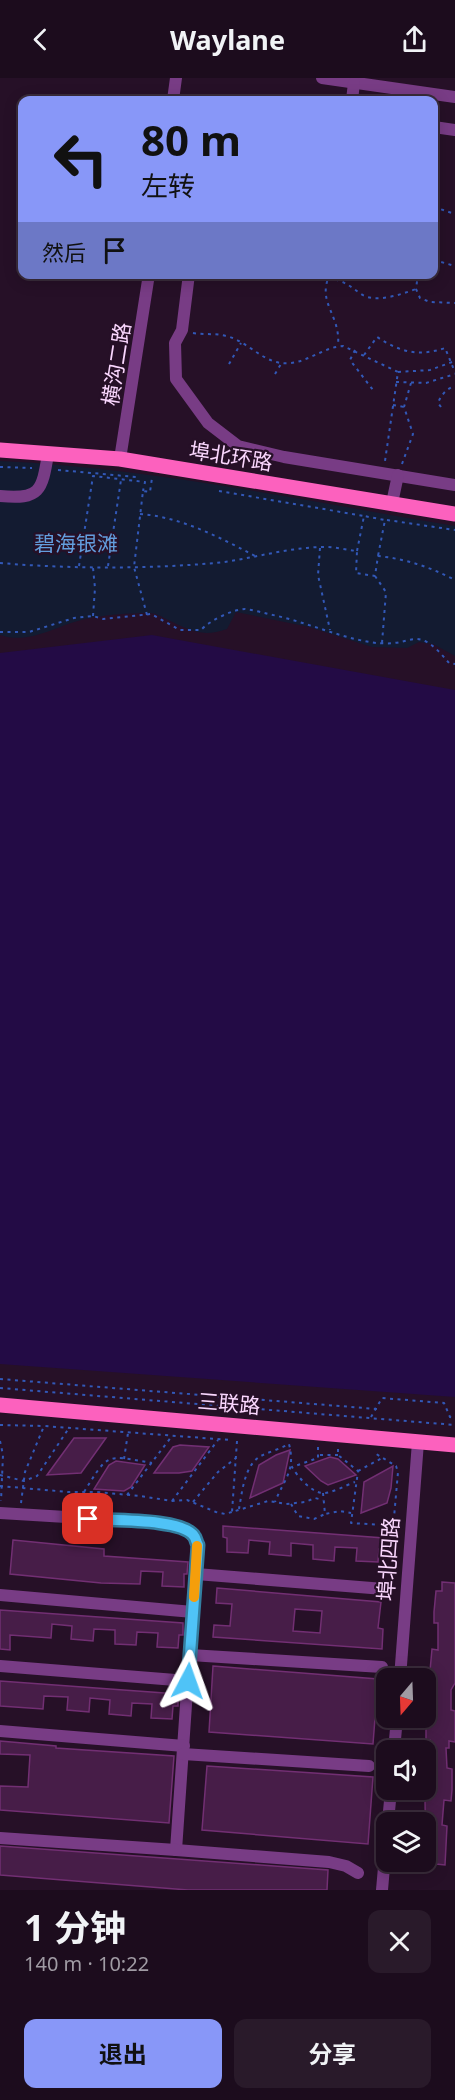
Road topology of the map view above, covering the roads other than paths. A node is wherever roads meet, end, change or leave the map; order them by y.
1 (176, 78) edge
2 (322, 78) edge
3 (354, 83) junction
4 (395, 83) edge
5 (174, 96) edge
6 (352, 96) edge
7 (455, 97) edge
8 (438, 128) edge
9 (455, 130) edge
10 (148, 279) edge
11 (188, 279) edge
12 (0, 450) edge
13 (120, 459) junction
14 (47, 461) junction
15 (398, 475) junction
16 (455, 485) edge
17 (0, 496) edge
18 (392, 503) junction
19 (455, 514) edge
20 (0, 1405) edge
21 (418, 1442) junction
22 (455, 1445) edge
23 (0, 1513) edge
24 (195, 1574) junction
25 (384, 1589) dead end
26 (0, 1595) edge
27 (193, 1612) junction
28 (190, 1655) junction
29 (0, 1666) edge
30 (382, 1667) dead end
31 (401, 1668) edge
32 (188, 1681) junction
33 (0, 1731) edge
34 (183, 1750) junction
35 (369, 1766) dead end
36 (0, 1838) edge
37 (176, 1850) junction
38 (384, 1872) edge
39 (358, 1873) dead end
40 (382, 1890) edge

1 - 5 street
2 - 3 street
3 - 4 street
3 - 6 street
4 - 7 street
8 - 9 street
10 - 13 street, 横沟二路
11 - 15 street
12 - 14 main road, 埠北环路
13 - 14 main road, 埠北环路
13 - 18 main road, 埠北环路
14 - 17 street
15 - 16 street
15 - 18 street
18 - 19 main road, 埠北环路
20 - 21 main road, 三联路
21 - 22 main road, 三联路
21 - 31 street, 埠北四路
23 - 24 street
24 - 25 street
24 - 27 street
26 - 27 street
27 - 28 street
28 - 30 street
28 - 32 street
29 - 32 street
32 - 34 street
33 - 34 street
34 - 35 street
34 - 37 street
36 - 37 street
37 - 39 street
38 - 40 street

